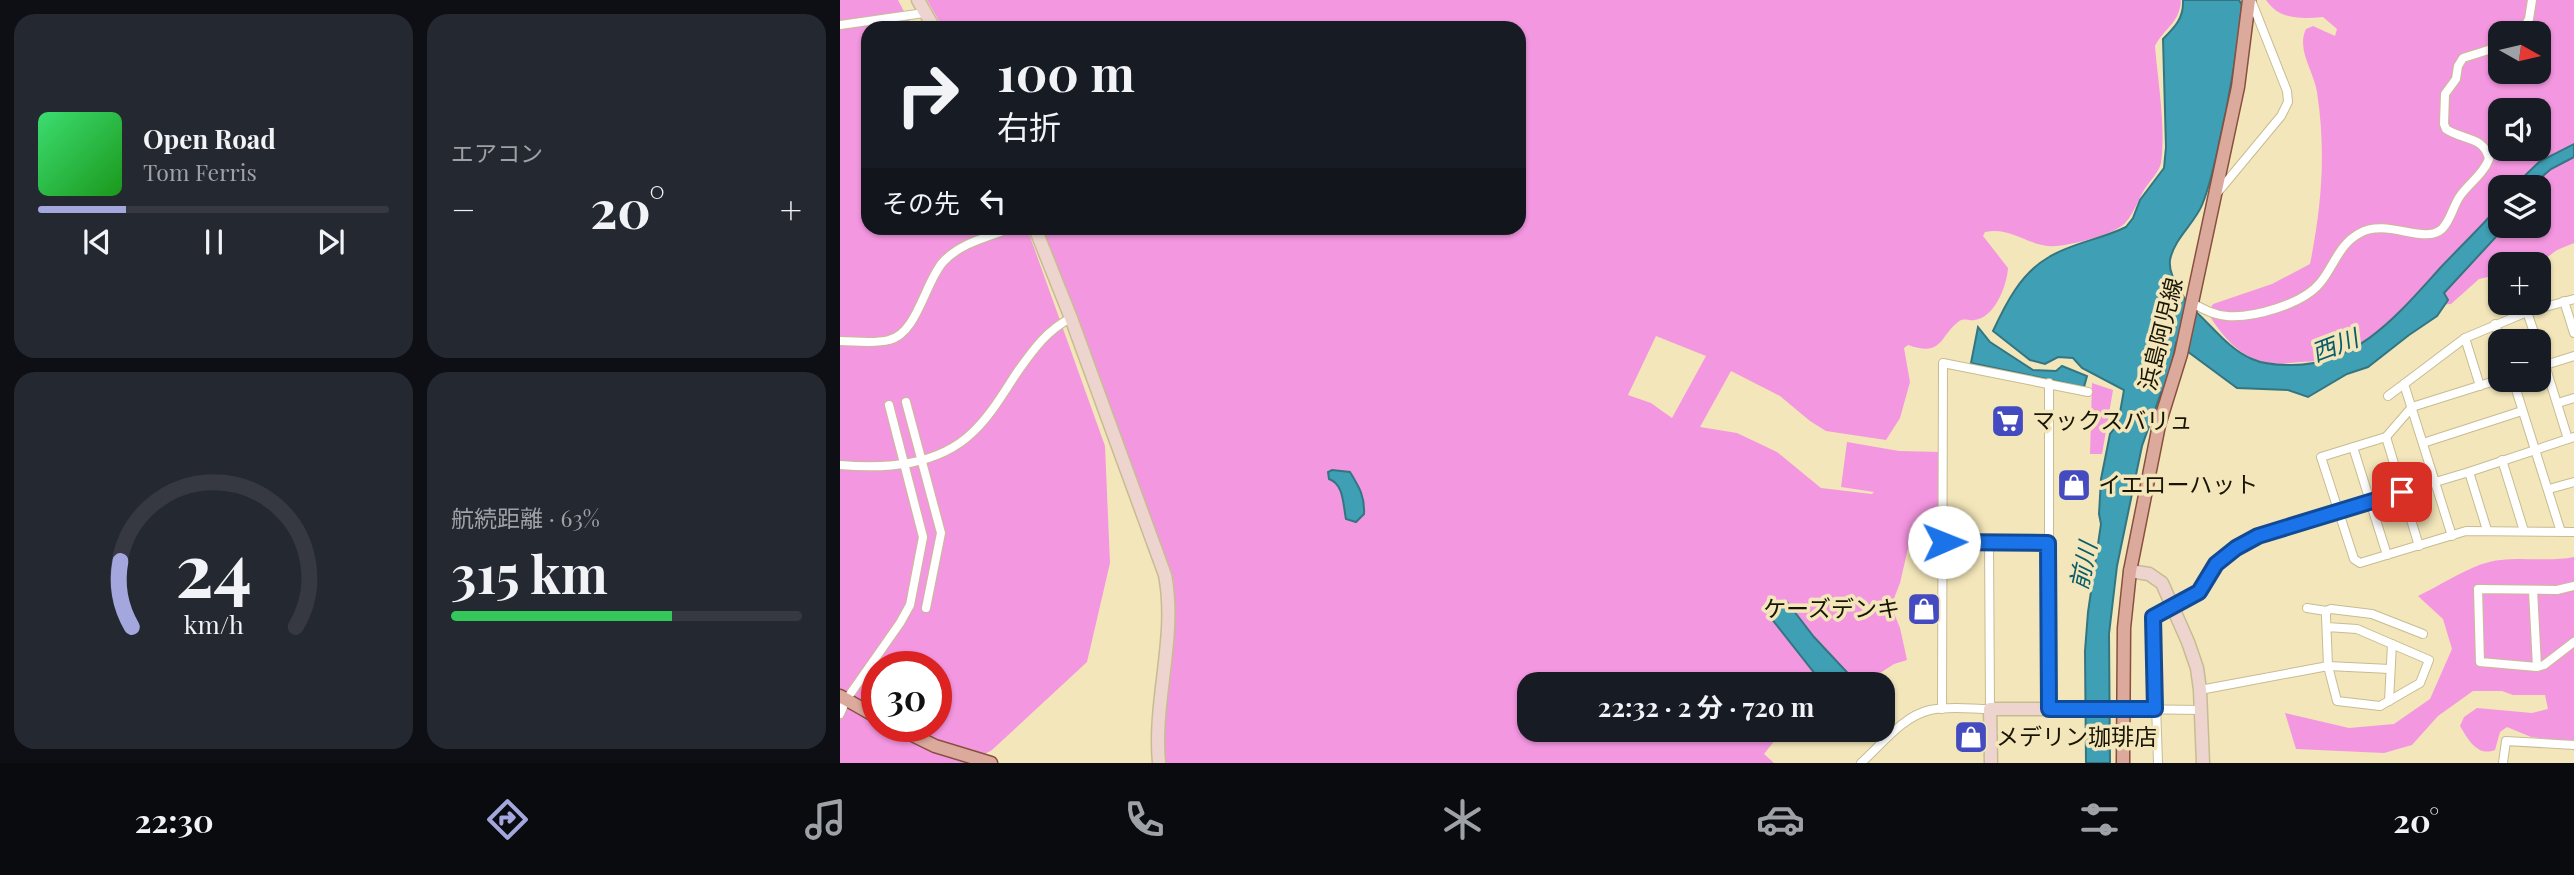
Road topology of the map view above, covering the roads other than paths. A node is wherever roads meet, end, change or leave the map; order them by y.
1 (918, 0) edge
2 (2250, 0) edge
3 (2532, 0) edge
4 (924, 13) junction
5 (868, 21) edge
6 (929, 21) edge
7 (2528, 21) edge
8 (861, 22) edge
9 (840, 25) edge
10 (2488, 50) edge
11 (2214, 197) junction
12 (993, 235) edge
13 (1038, 235) edge
14 (2569, 300) edge
15 (2192, 304) junction
16 (2551, 305) edge
17 (2519, 315) edge
18 (1071, 318) junction
19 (2494, 324) junction
20 (2496, 329) edge
21 (2574, 333) edge
22 (2465, 338) junction
23 (840, 341) edge
24 (2574, 356) edge
25 (2551, 363) edge
26 (2049, 383) junction
27 (2488, 383) edge
28 (2404, 384) junction
29 (2480, 386) junction
30 (2551, 387) edge
31 (2088, 392) dead end
32 (2516, 392) edge
33 (2388, 396) dead end
34 (2574, 398) edge
35 (906, 402) dead end
36 (2558, 404) junction
37 (889, 405) dead end
38 (2412, 407) junction
39 (2522, 411) junction
40 (2386, 437) junction
41 (2571, 438) edge
42 (2423, 443) junction
43 (2353, 447) junction
44 (2535, 450) junction
45 (2502, 460) junction
46 (923, 461) junction
47 (905, 464) junction
48 (840, 465) edge
49 (2469, 472) junction
50 (2436, 482) junction
51 (2574, 482) edge
52 (2549, 489) junction
53 (2402, 492) junction
54 (2370, 502) junction
55 (2337, 512) junction
56 (2487, 530) junction
57 (2524, 531) junction
58 (2561, 532) junction
59 (2574, 532) edge
60 (2452, 536) junction
61 (1944, 542) junction
62 (1989, 542) junction
63 (2048, 543) junction
64 (2419, 546) junction
65 (2387, 555) junction
66 (2130, 570) junction
67 (2574, 586) edge
68 (2533, 590) junction
69 (2174, 607) junction
70 (926, 608) dead end
71 (2307, 608) dead end
72 (2326, 611) junction
73 (2327, 627) junction
74 (2423, 634) dead end
75 (2574, 642) edge
76 (2392, 644) junction
77 (2328, 666) junction
78 (2537, 667) junction
79 (2390, 669) junction
80 (2200, 690) junction
81 (843, 698) edge
82 (2389, 701) junction
83 (861, 708) edge
84 (1942, 709) junction
85 (1990, 709) junction
86 (2049, 709) junction
87 (2120, 709) junction
88 (2155, 709) junction
89 (2202, 710) junction
90 (840, 714) edge
91 (927, 742) edge
92 (2574, 745) edge
93 (991, 763) edge
94 (1159, 763) edge
95 (1861, 763) edge
96 (1991, 763) edge
97 (2123, 763) edge
98 (2158, 763) edge
99 (2203, 763) edge
100 (2503, 763) edge

1 - 4 street
2 - 11 main road, 浜島阿児線
2 - 11 street
3 - 7 street
4 - 5 street
4 - 6 street
8 - 9 street
10 - 15 street
11 - 15 main road, 浜島阿児線
12 - 23 street
13 - 18 street
14 - 16 street
14 - 21 street
15 - 66 main road, 浜島阿児線
17 - 19 street
18 - 46 street
18 - 94 street
19 - 20 street
19 - 22 street
22 - 28 street
22 - 29 street
24 - 25 street
26 - 31 street
26 - 61 street
26 - 63 street
27 - 29 street
28 - 33 street
28 - 38 street
29 - 38 street
30 - 36 street
32 - 39 street
34 - 36 street
35 - 46 street
36 - 41 street
37 - 47 street
38 - 40 street
38 - 42 street
39 - 42 street
39 - 44 street
40 - 43 street
40 - 53 street
41 - 44 street
42 - 50 street
43 - 54 street
43 - 55 street
44 - 45 street
44 - 52 street
45 - 49 street
45 - 57 street
46 - 47 street
46 - 70 street
47 - 48 street
47 - 81 street
49 - 50 street
49 - 56 street
50 - 53 street
50 - 60 street
51 - 52 street
52 - 58 street
53 - 54 street
53 - 64 street
54 - 55 street
54 - 65 street
55 - 65 street
55 - 69 street
56 - 57 street
56 - 60 street
57 - 58 street
58 - 59 street
60 - 64 street
61 - 62 street
61 - 84 street
62 - 63 street
62 - 85 street
63 - 86 street
64 - 65 street
66 - 69 street
66 - 87 main road, 浜島阿児線
67 - 68 street
68 - 78 street
68 - 78 street
69 - 80 street
69 - 88 street
71 - 72 street
72 - 73 street
72 - 74 street
73 - 76 street
73 - 77 street
75 - 78 street
76 - 79 street
76 - 82 street
77 - 79 street
77 - 80 street
77 - 82 street
79 - 82 street
80 - 89 street
81 - 83 main road
81 - 90 street
84 - 85 street
84 - 95 street
85 - 86 street
85 - 96 street
86 - 87 street
87 - 88 street
87 - 97 main road, 浜島阿児線
88 - 89 street
88 - 98 street
89 - 99 street
91 - 93 main road
92 - 100 street

